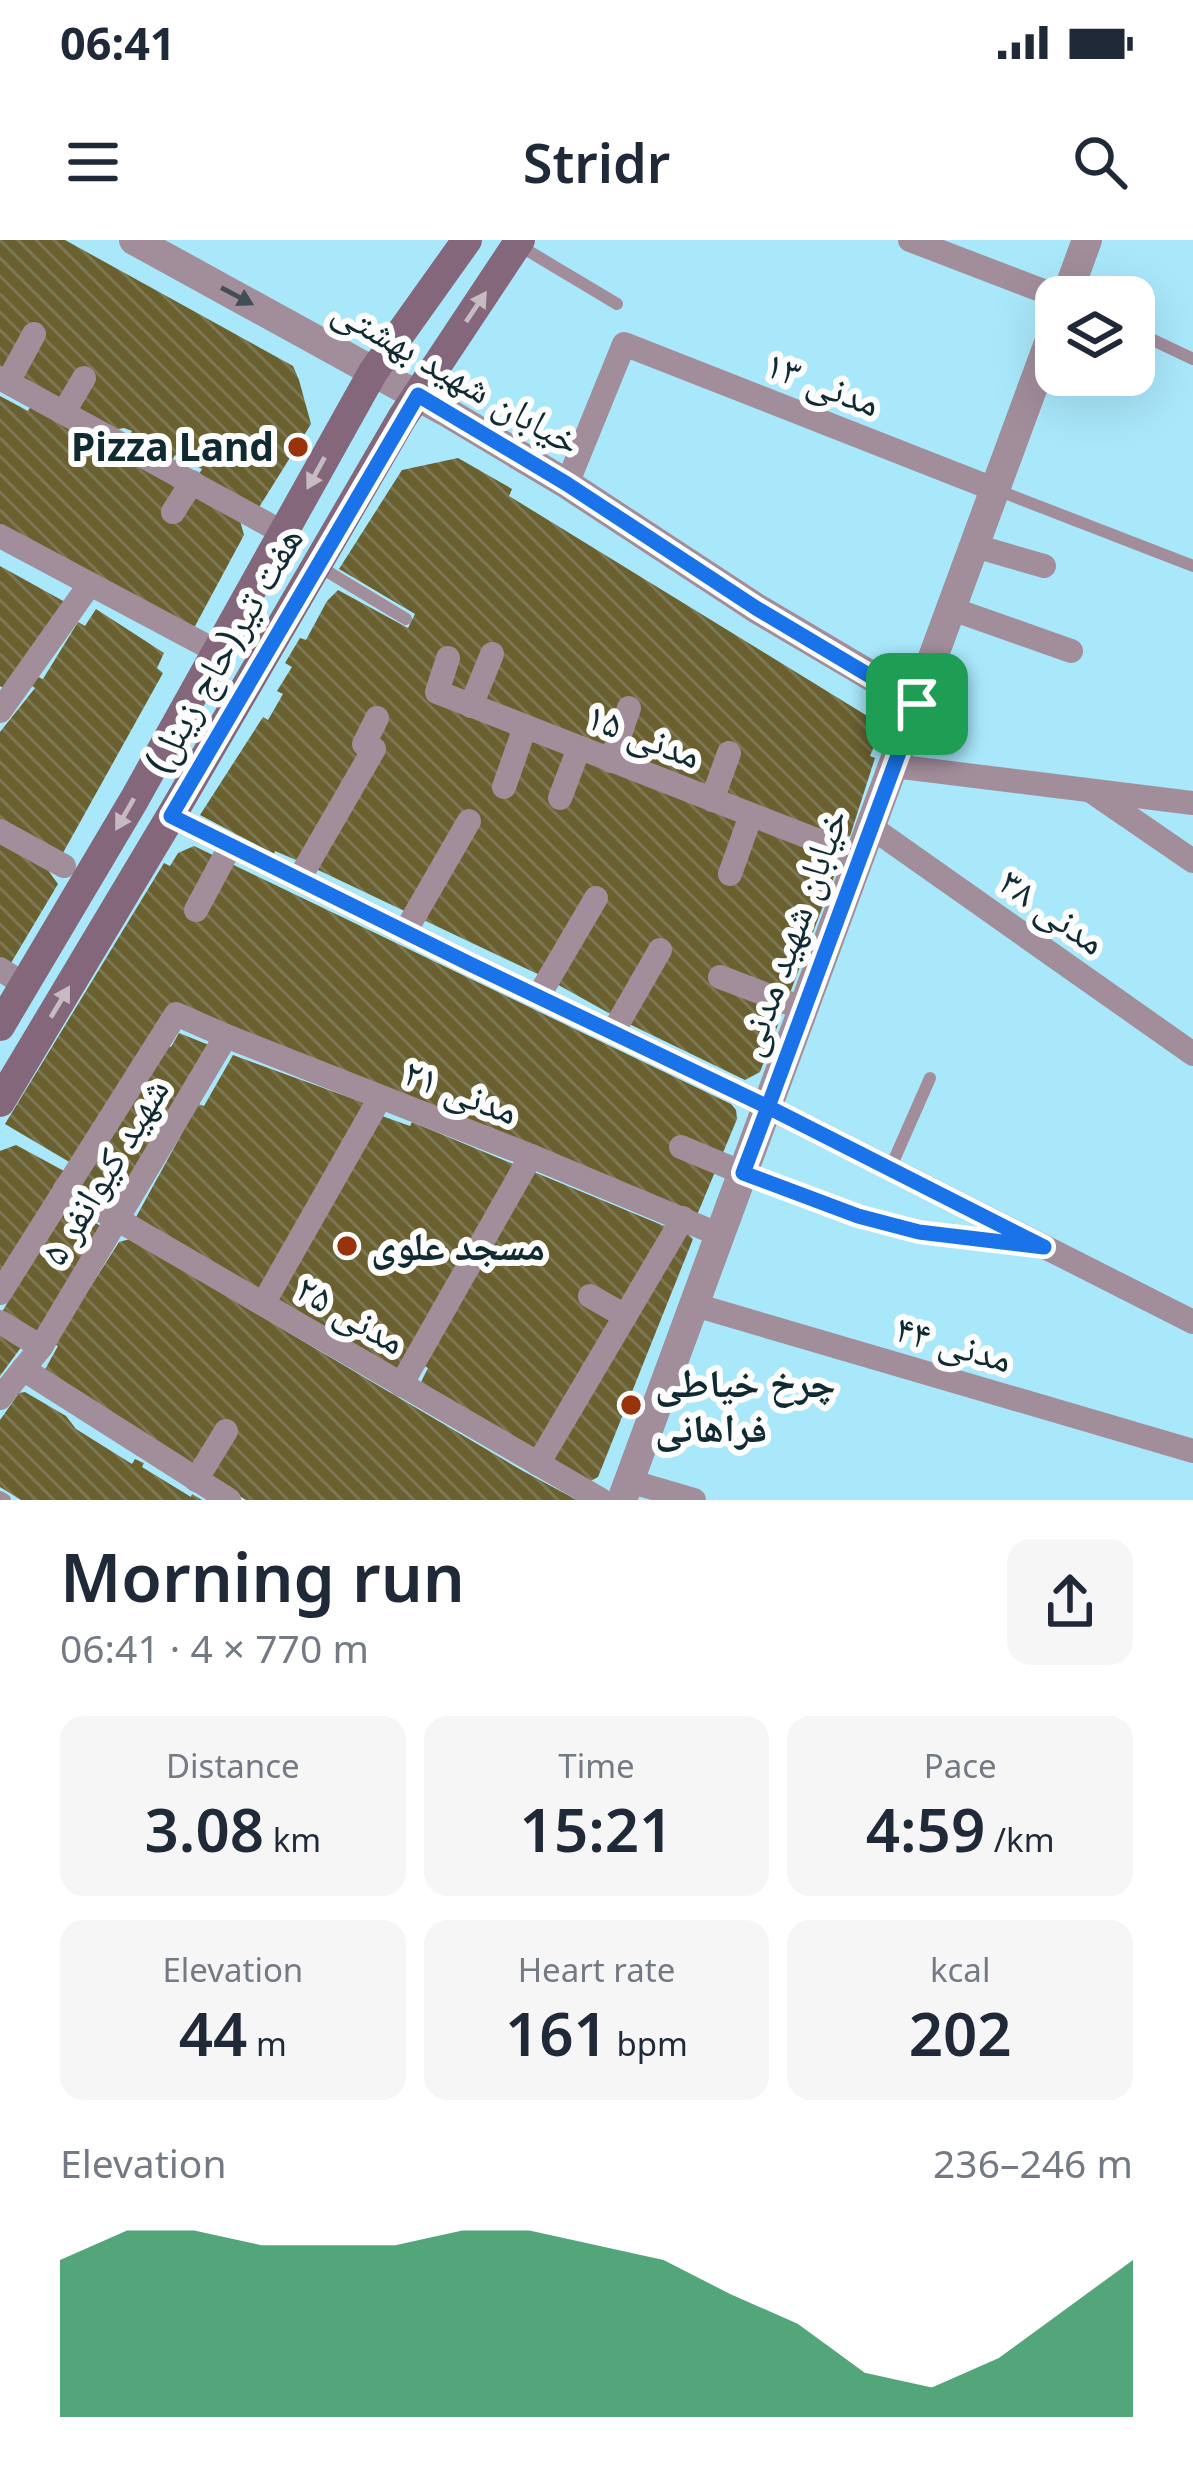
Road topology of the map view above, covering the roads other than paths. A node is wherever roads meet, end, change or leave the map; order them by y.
1 (134, 240) edge
2 (467, 240) edge
3 (910, 240) edge
4 (1087, 240) edge
5 (519, 242) edge
6 (1072, 276) edge
7 (1035, 287) edge
8 (617, 304) dead end
9 (34, 334) dead end
10 (1155, 341) edge
11 (1193, 358) edge
12 (373, 372) junction
13 (84, 378) dead end
14 (4, 380) edge
15 (1035, 382) edge
16 (418, 395) junction
17 (64, 412) junction
18 (192, 482) junction
19 (567, 484) junction
20 (996, 490) junction
21 (173, 512) dead end
22 (282, 532) junction
23 (0, 536) edge
24 (975, 546) junction
25 (316, 565) junction
26 (1044, 566) dead end
27 (1193, 566) edge
28 (90, 584) junction
29 (952, 609) junction
30 (406, 619) dead end
31 (216, 651) junction
32 (1071, 651) dead end
33 (492, 654) dead end
34 (448, 658) dead end
35 (917, 704) junction
36 (471, 706) junction
37 (1, 708) edge
38 (629, 708) dead end
39 (377, 718) dead end
40 (525, 727) junction
41 (579, 748) junction
42 (729, 753) dead end
43 (611, 760) junction
44 (894, 766) junction
45 (504, 787) dead end
46 (1087, 788) junction
47 (560, 798) dead end
48 (712, 800) junction
49 (1193, 803) edge
50 (751, 815) junction
51 (171, 816) junction
52 (469, 821) dead end
53 (871, 827) junction
54 (0, 831) edge
55 (231, 845) junction
56 (860, 857) junction
57 (1193, 861) edge
58 (64, 866) dead end
59 (730, 874) dead end
60 (299, 879) junction
61 (596, 898) dead end
62 (196, 910) dead end
63 (405, 932) junction
64 (661, 950) dead end
65 (12, 977) edge
66 (720, 977) dead end
67 (538, 997) junction
68 (804, 1010) junction
69 (0, 1026) edge
70 (613, 1032) junction
71 (226, 1036) junction
72 (1193, 1054) edge
73 (931, 1078) dead end
74 (380, 1098) junction
75 (0, 1102) edge
76 (768, 1107) junction
77 (681, 1147) dead end
78 (531, 1156) junction
79 (890, 1168) junction
80 (743, 1173) junction
81 (65, 1189) junction
82 (683, 1218) junction
83 (118, 1220) junction
84 (720, 1235) junction
85 (1044, 1247) junction
86 (0, 1293) edge
87 (590, 1296) dead end
88 (263, 1304) junction
89 (695, 1305) junction
90 (625, 1316) junction
91 (0, 1322) edge
92 (1193, 1322) edge
93 (41, 1347) junction
94 (22, 1369) junction
95 (401, 1385) junction
96 (0, 1398) edge
97 (226, 1431) dead end
98 (1193, 1451) edge
99 (538, 1464) junction
100 (196, 1480) junction
101 (626, 1490) edge
102 (229, 1500) edge
103 (601, 1500) edge
104 (694, 1500) edge

1 -> 12 street, خیابان شهید بهشتی
2 - 12 main road, هفت تیر(حاج زینل)
3 - 7 street
4 - 6 street
5 - 8 lane
16 -> 5 main road, هفت تیر(حاج زینل)
9 - 14 street
10 - 11 lane
12 - 16 street, خیابان شهید بهشتی
12 -> 22 main road, هفت تیر(حاج زینل)
13 - 17 street
14 - 17 street
15 - 20 street, خیابان شهید مدنی
16 - 19 street, خیابان شهید بهشتی
16 - 25 main road, هفت تیر(حاج زینل)
17 - 18 street
18 - 21 street
18 - 22 street
19 - 20 street, مدنی ۱۳
19 - 35 street, خیابان شهید بهشتی
20 - 24 street, خیابان شهید مدنی
20 - 27 lane
22 - 31 main road, هفت تیر(حاج زینل)
23 - 28 street
24 - 26 street
24 - 29 street, خیابان شهید مدنی
25 - 30 lane
25 - 51 main road, هفت تیر(حاج زینل)
28 - 31 street
28 - 37 street
29 - 32 street
29 - 35 street, خیابان شهید مدنی
31 -> 65 main road, هفت تیر(حاج زینل)
33 - 36 street
34 - 36 street
35 - 44 street, خیابان شهید مدنی
36 - 40 street, مدنی ۱۵
38 - 43 street
39 - 60 street
40 - 41 street, مدنی ۱۵
40 - 45 street
41 - 43 street, مدنی ۱۵
41 - 47 street
42 - 48 street
43 - 48 street, مدنی ۱۵
44 - 46 street
44 - 53 street, خیابان شهید مدنی
46 - 49 street
46 - 57 street
48 - 50 street, مدنی ۱۵
50 - 56 street, مدنی ۱۵
50 - 59 street
51 - 55 street
75 -> 51 main road, هفت تیر(حاج زینل)
52 - 63 street
53 - 56 street, خیابان شهید مدنی
53 - 72 street, مدنی ۳۸
54 - 58 street
55 - 60 street
55 - 62 street
56 - 68 street, خیابان شهید مدنی
60 - 63 street
61 - 67 street
63 - 67 street
64 - 70 street
65 - 69 main road, هفت تیر(حاج زینل)
66 - 68 street
67 - 70 street
68 - 76 street, خیابان شهید مدنی
70 - 76 street
71 - 74 street, مدنی ۲۱
71 - 81 street, مدنی ۲۱
71 - 83 street, شهید کیوانفر ۵
73 - 79 lane
74 - 78 street, مدنی ۲۱
74 - 88 street
76 - 79 street
76 - 80 street, خیابان شهید مدنی
77 - 80 street
78 - 82 street, مدنی ۲۱
78 - 95 street
79 - 85 street
80 - 84 street, خیابان شهید مدنی
80 - 85 lane
81 - 83 street, مدنی ۲۵
81 - 86 street
82 - 84 street, مدنی ۲۱
82 - 90 street
83 - 88 street, مدنی ۲۵
83 - 93 street, شهید کیوانفر ۵
84 - 89 street, خیابان شهید مدنی
85 - 92 street
87 - 90 street
88 - 95 street, مدنی ۲۵
89 - 98 street, مدنی ۴۴
89 - 101 street, خیابان شهید مدنی
90 - 99 street
91 - 93 street
93 - 94 street, شهید کیوانفر ۵
94 - 96 street, شهید کیوانفر ۵
94 - 100 street
95 - 99 street, مدنی ۲۵
97 - 100 street
99 - 103 street, مدنی ۲۵
100 - 102 street
101 - 104 street

